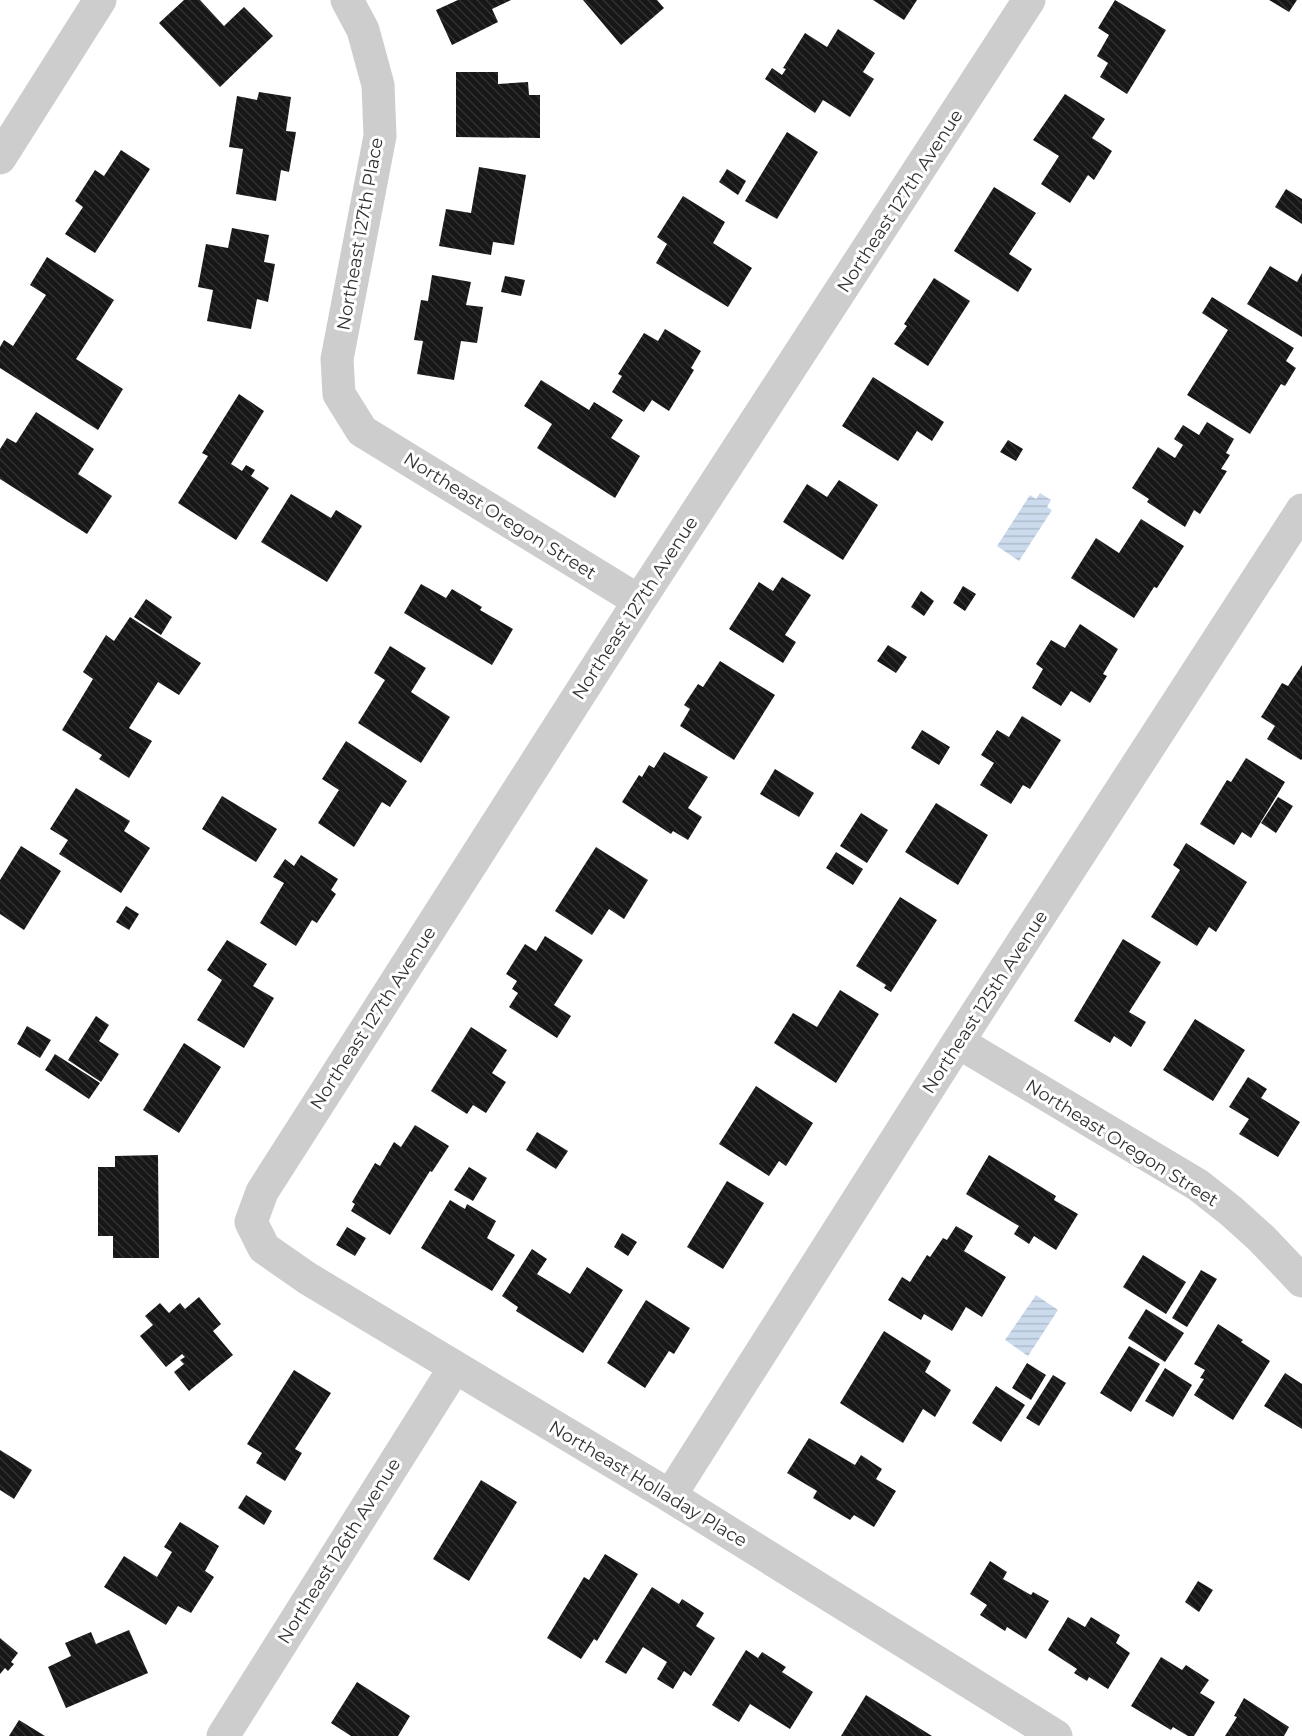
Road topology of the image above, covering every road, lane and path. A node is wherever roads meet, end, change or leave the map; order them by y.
1 (100, 0) edge
2 (347, 0) edge
3 (1029, 0) edge
4 (0, 158) edge
5 (362, 431) joint
6 (1302, 510) edge
7 (639, 602) junction
8 (958, 1042) junction
9 (251, 1222) joint
10 (1302, 1281) edge
11 (455, 1367) junction
12 (670, 1496) junction
13 (223, 1736) edge
14 (1056, 1736) edge

1 - 4 street
2 - 5 street, Northeast 127th Place
3 - 7 street, Northeast 127th Avenue
5 - 7 street, Northeast Oregon Street
6 - 8 street, Northeast 125th Avenue
7 - 9 street, Northeast 127th Avenue
8 - 10 street, Northeast Oregon Street
8 - 12 street, Northeast 125th Avenue
9 - 11 street, Northeast Holladay Place
11 - 12 street, Northeast Holladay Place
11 - 13 street, Northeast 126th Avenue
12 - 14 street, Northeast Holladay Place

